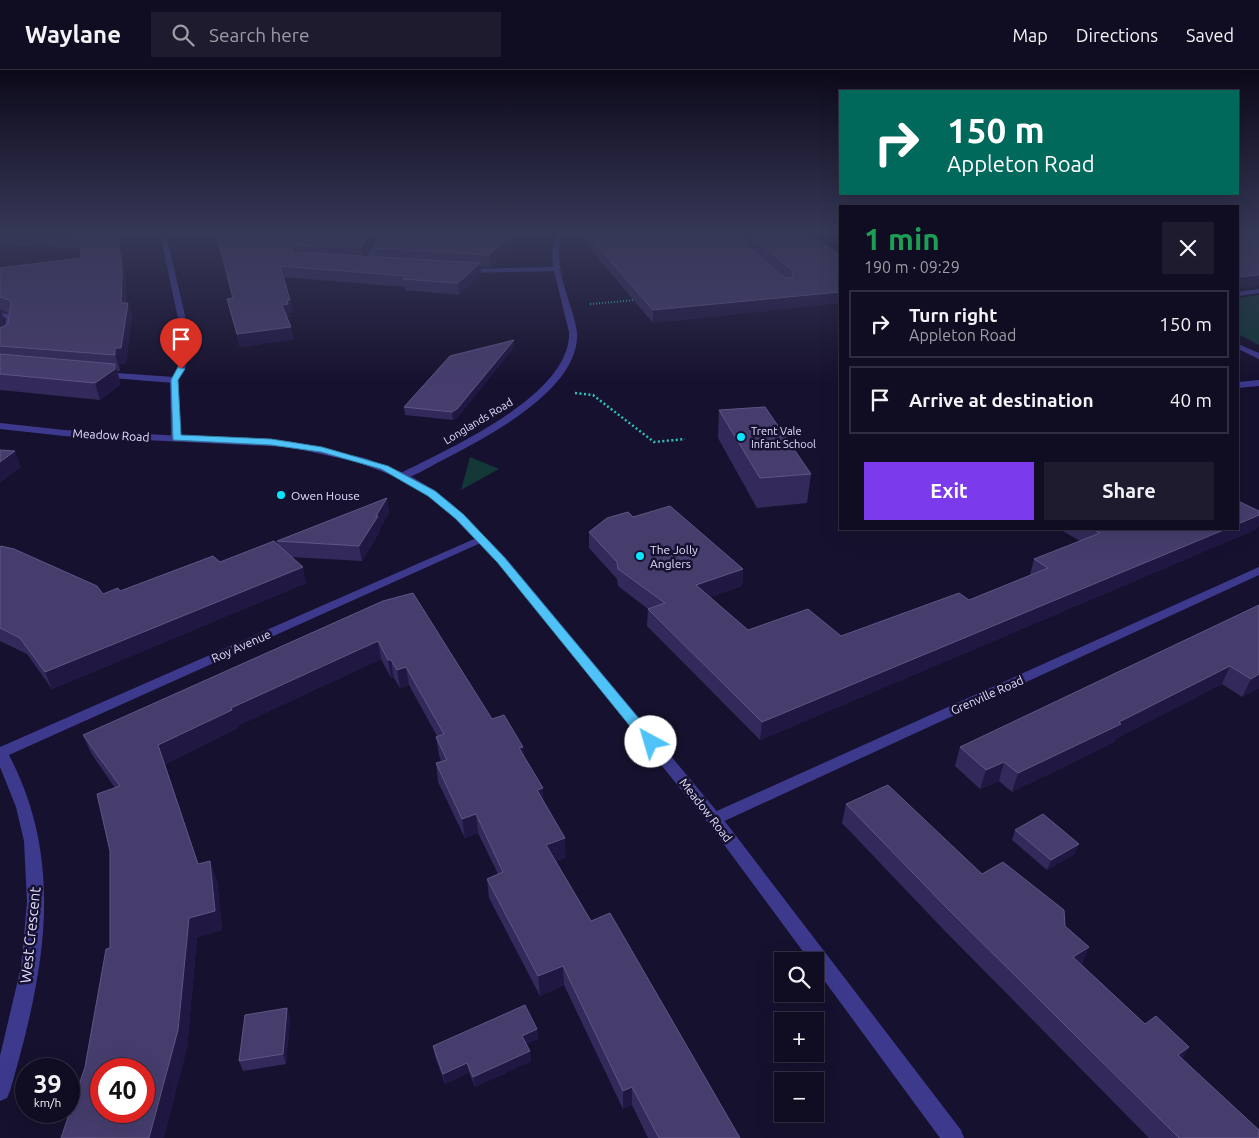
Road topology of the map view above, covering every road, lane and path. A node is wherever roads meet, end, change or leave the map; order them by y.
1 (174, 283) edge
2 (561, 283) edge
3 (1259, 291) edge
4 (1239, 294) edge
5 (644, 300) edge
6 (567, 305) junction
7 (0, 314) edge
8 (0, 342) edge
9 (1239, 346) edge
10 (1259, 356) edge
11 (90, 374) edge
12 (174, 380) junction
13 (1259, 383) edge
14 (1239, 385) edge
15 (544, 389) junction
16 (0, 426) edge
17 (176, 438) junction
18 (685, 439) dead end
19 (402, 476) junction
20 (481, 539) junction
21 (1259, 572) edge
22 (0, 752) edge
23 (714, 819) junction
24 (0, 1091) edge
25 (953, 1138) edge

1 - 12 street
2 - 6 street, Longlands Road
3 - 4 street
5 - 6 path
6 - 15 street, Longlands Road
7 - 8 street
9 - 10 street
11 - 12 street
12 - 17 street
13 - 14 street
15 - 18 path
15 - 19 street, Longlands Road
16 - 17 street, Meadow Road
17 - 19 street, Meadow Road
19 - 20 street, Meadow Road
20 - 22 street, Roy Avenue
20 - 23 street, Meadow Road
21 - 23 street, Grenville Road
22 - 24 street, West Crescent
23 - 25 street, Meadow Road

